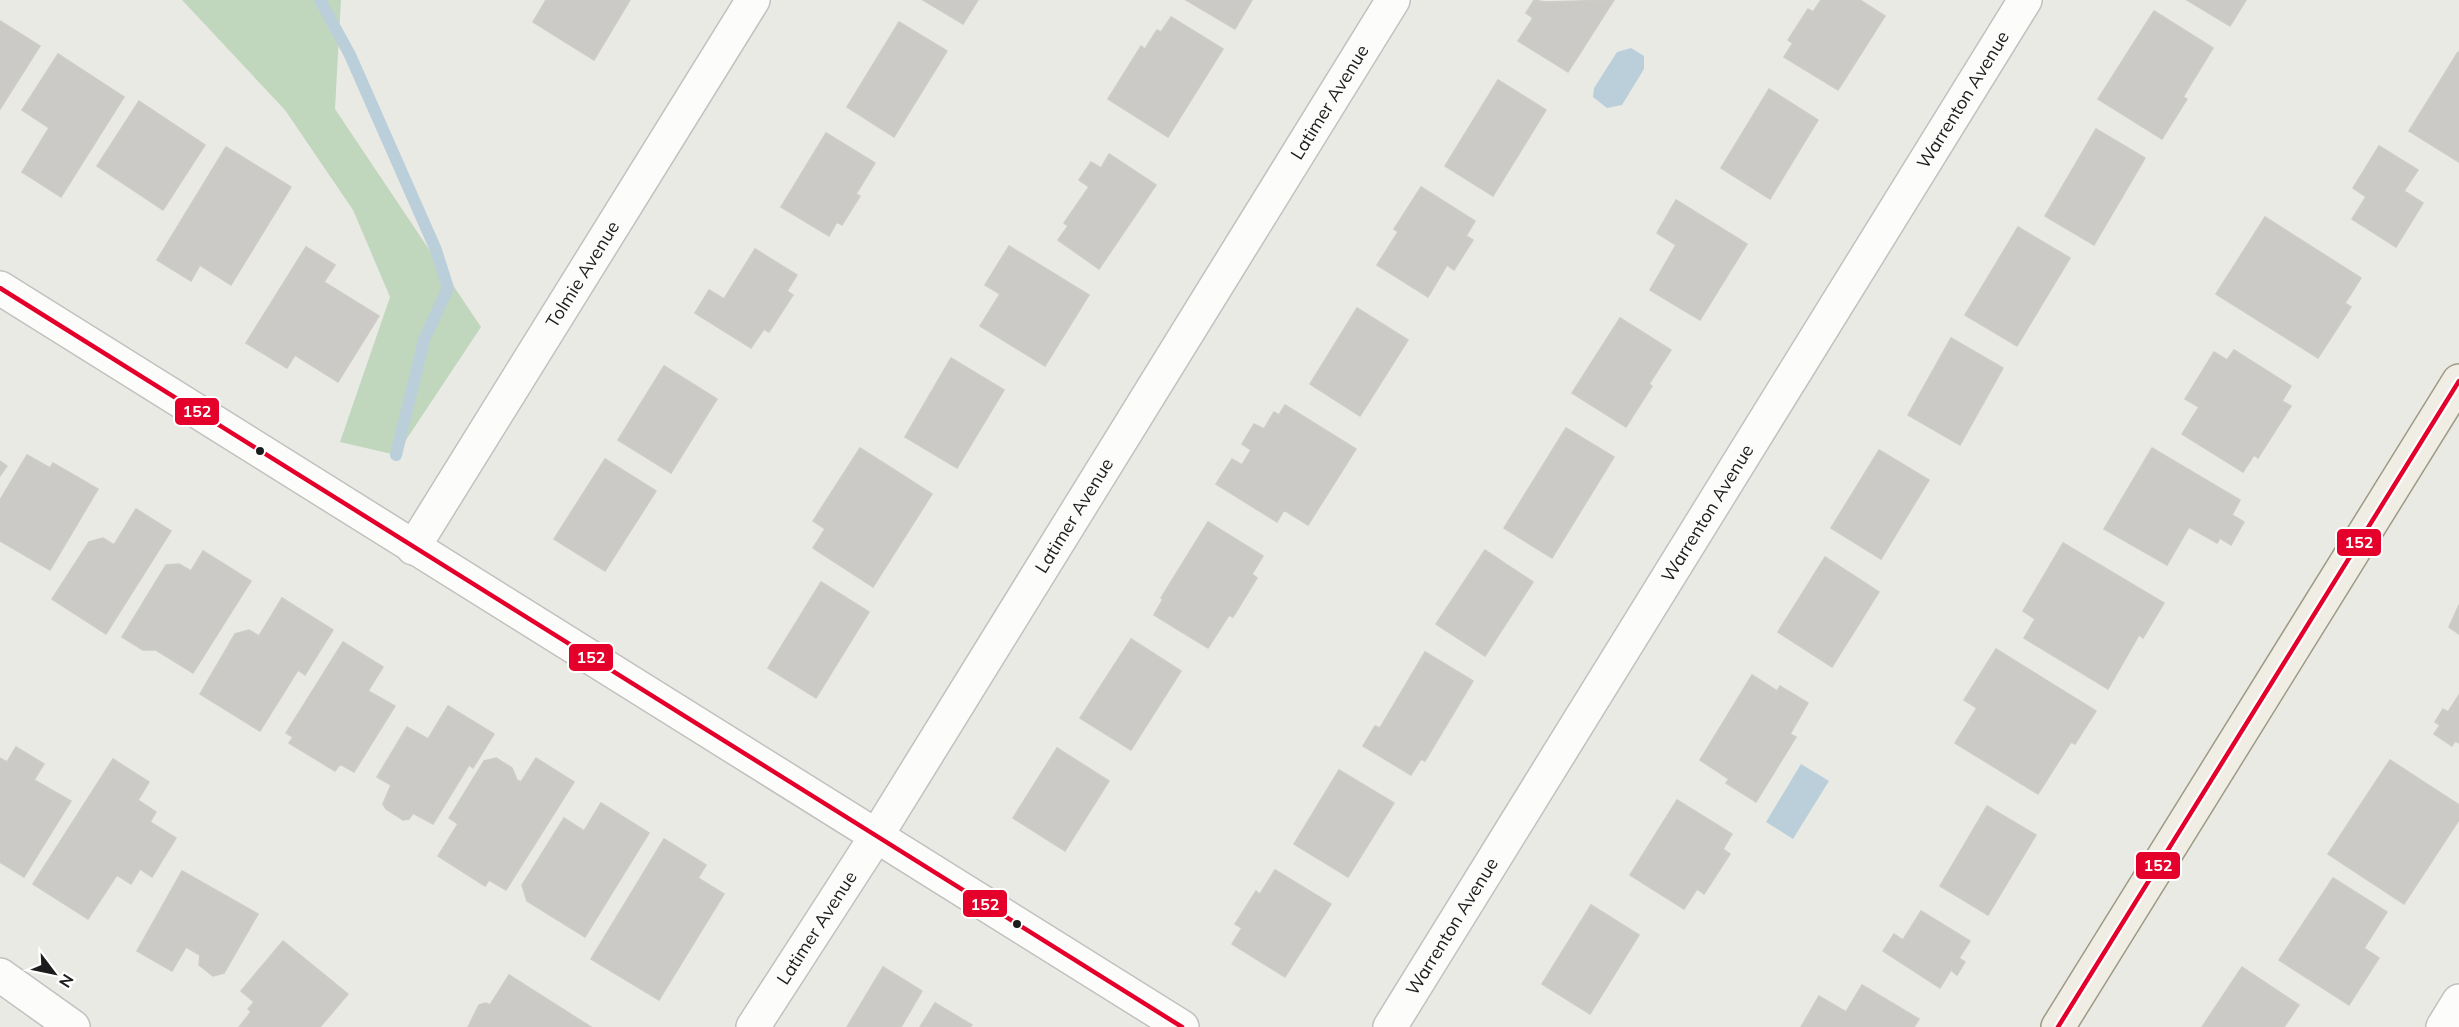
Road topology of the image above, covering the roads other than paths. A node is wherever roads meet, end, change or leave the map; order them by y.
1 (753, 0) edge
2 (1393, 0) edge
3 (2025, 0) edge
4 (0, 288) edge
5 (2459, 381) edge
6 (413, 548) junction
7 (877, 835) junction
8 (0, 975) edge
9 (2459, 1001) edge
10 (73, 1027) edge
11 (753, 1027) edge
12 (1182, 1027) edge
13 (1390, 1027) edge
14 (2058, 1027) edge
15 (2443, 1027) edge

1 - 6 street, Tolmie Avenue
2 - 7 street, Latimer Avenue
3 - 13 street, Warrenton Avenue
4 - 6 street
5 - 14 main road
6 - 7 street
7 - 11 street, Latimer Avenue
7 - 12 street
8 - 10 street
9 - 15 street

